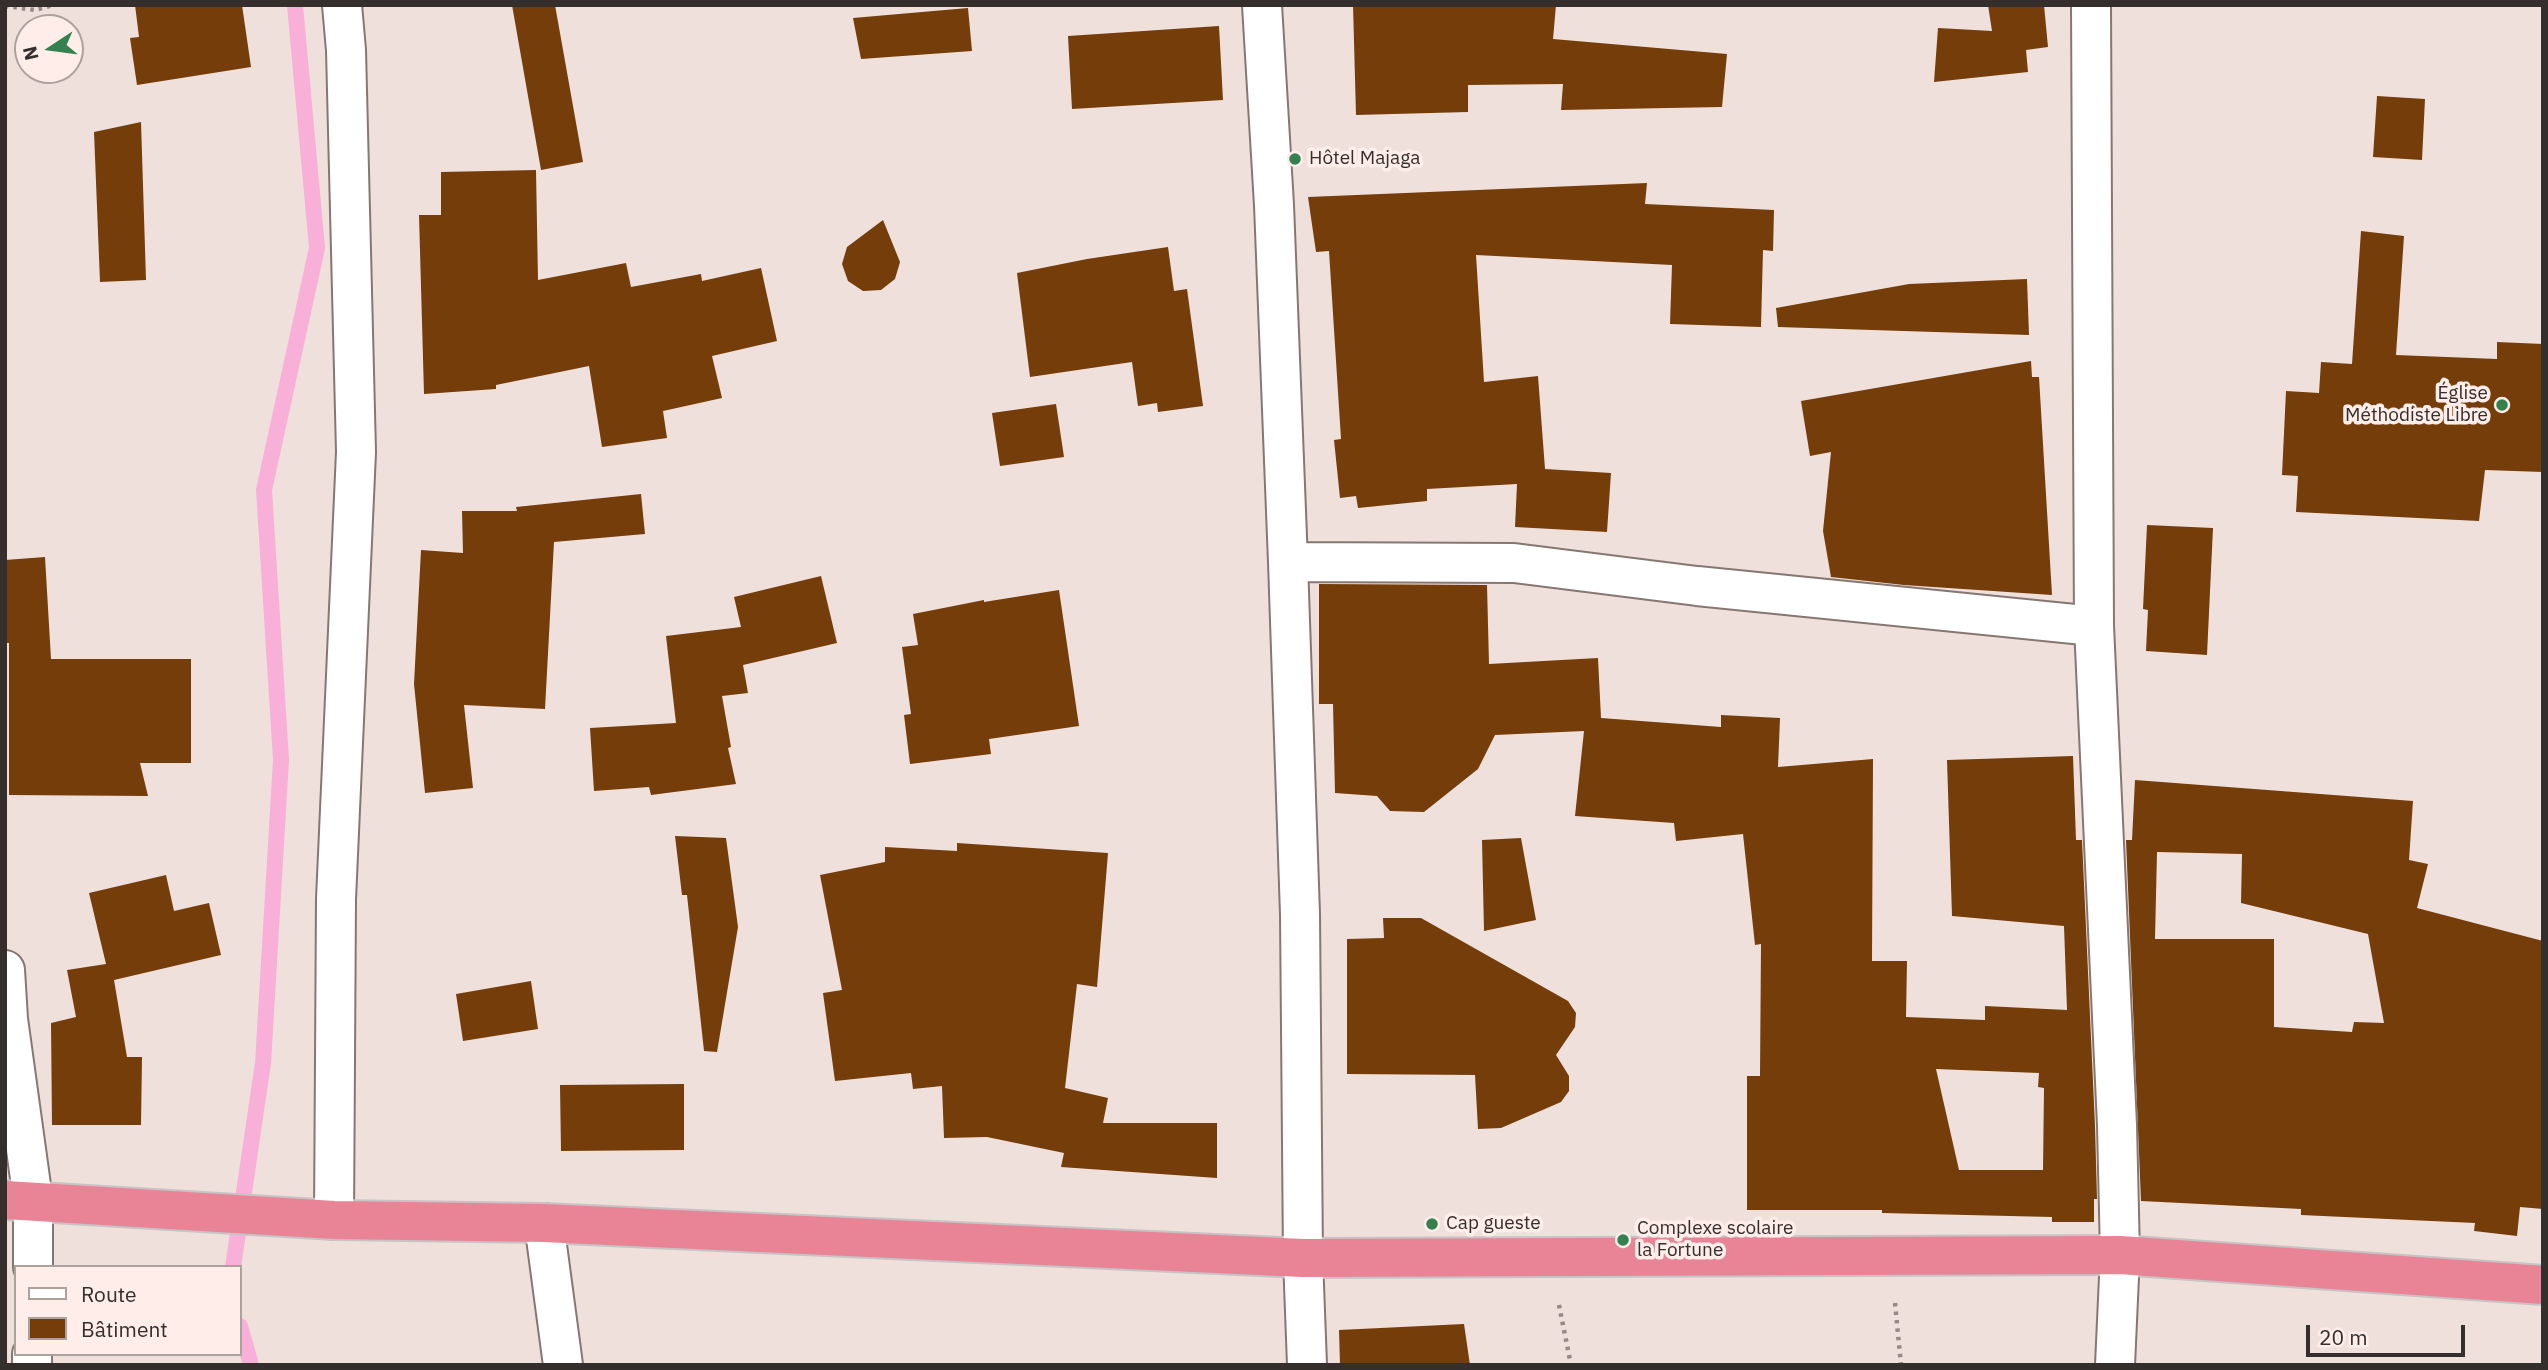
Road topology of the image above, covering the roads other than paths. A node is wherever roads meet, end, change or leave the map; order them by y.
1 (342, 5) edge
2 (1262, 5) edge
3 (2091, 5) edge
4 (1289, 562) junction
5 (2094, 626) junction
6 (5, 970) edge
7 (19, 1200) edge
8 (334, 1220) junction
9 (544, 1223) junction
10 (2120, 1255) junction
11 (1303, 1258) junction
12 (33, 1265) edge
13 (2543, 1284) edge
14 (563, 1365) edge
15 (1307, 1365) edge
16 (2115, 1365) edge

1 - 8 street
2 - 4 street
3 - 5 street
4 - 5 street
4 - 11 street
5 - 10 street
6 - 7 street
7 - 8 highway
7 - 12 street
8 - 9 highway
9 - 11 highway
9 - 14 street
10 - 11 highway
10 - 13 highway
10 - 16 street
11 - 15 street

